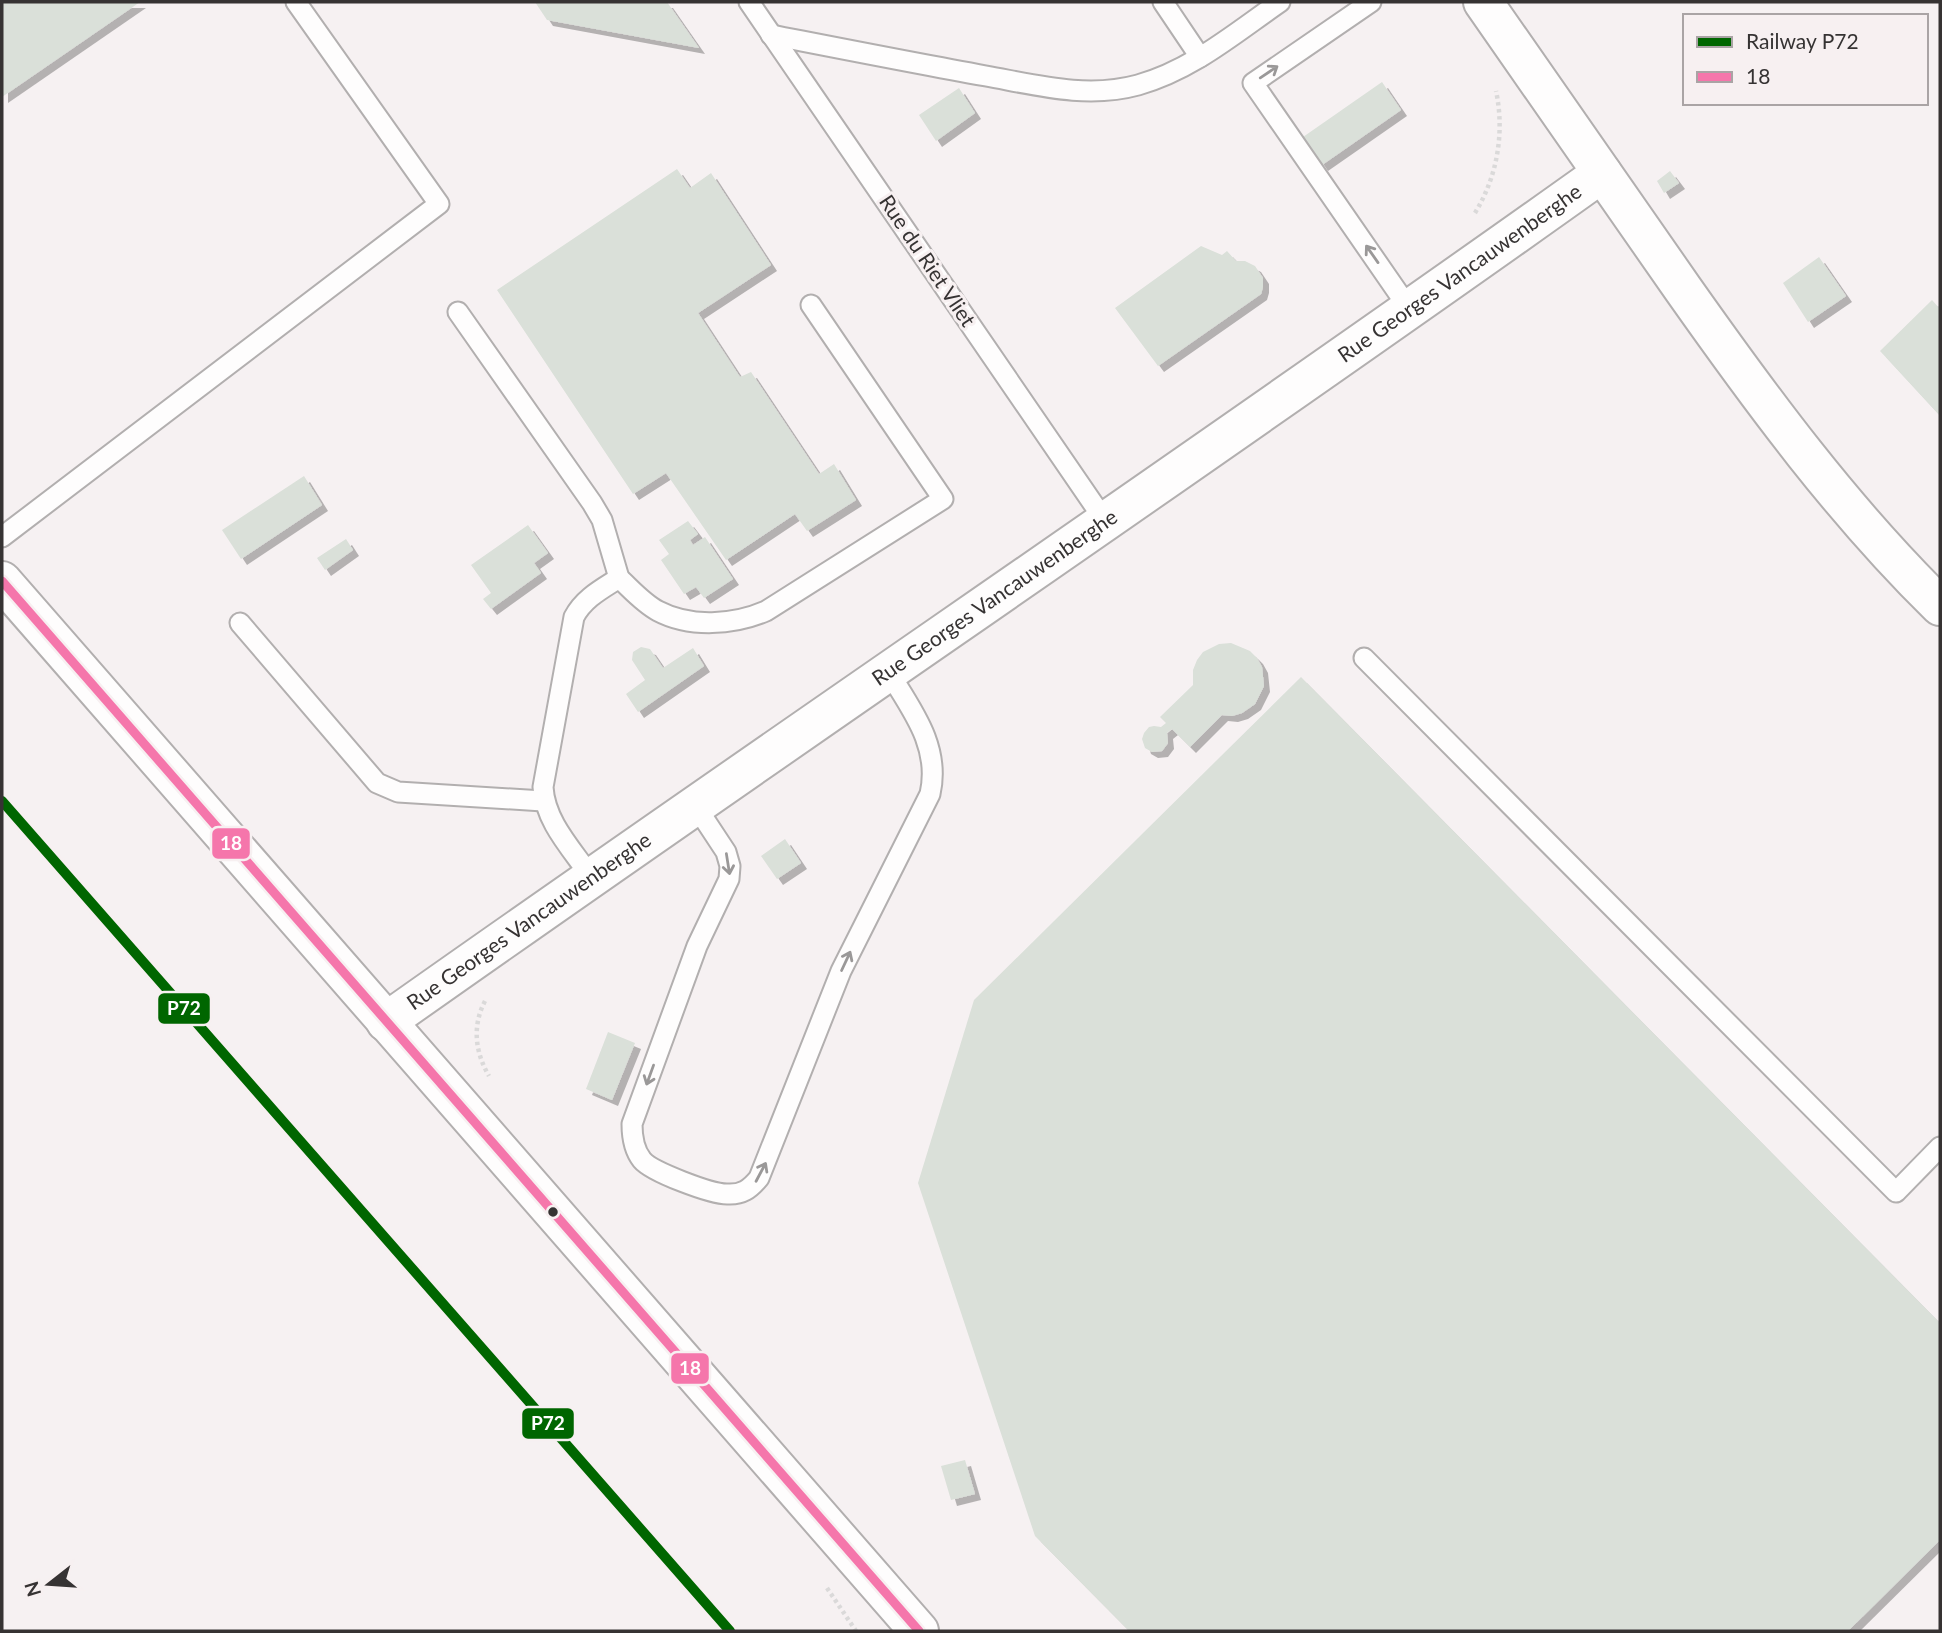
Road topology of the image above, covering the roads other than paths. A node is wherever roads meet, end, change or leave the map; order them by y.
1 (296, 2) edge
2 (749, 2) edge
3 (1163, 2) edge
4 (1280, 2) edge
5 (1371, 2) edge
6 (1483, 2) edge
7 (771, 34) junction
8 (1200, 57) junction
9 (1602, 173) junction
10 (811, 305) dead end
11 (1410, 310) junction
12 (458, 312) dead end
13 (1105, 521) junction
14 (2, 537) edge
15 (620, 578) junction
16 (2, 581) edge
17 (1940, 607) edge
18 (240, 623) dead end
19 (1364, 659) dead end
20 (888, 671) junction
21 (543, 801) junction
22 (695, 805) junction
23 (591, 877) junction
24 (386, 1022) junction
25 (1940, 1147) edge
26 (919, 1631) edge

1 - 14 lane
2 - 7 lane, Rue du Riet Vliet
3 - 8 lane
4 - 8 lane
11 -> 5 lane
6 - 9 street, Rue Georges Vancauwenberghe
7 - 8 lane
7 - 13 lane, Rue du Riet Vliet
9 - 11 street, Rue Georges Vancauwenberghe
9 - 17 street, Rue Georges Vancauwenberghe
10 - 15 lane
11 - 13 street, Rue Georges Vancauwenberghe
12 - 15 lane
13 - 20 street, Rue Georges Vancauwenberghe
15 - 21 lane
16 - 24 street
18 - 21 lane
19 - 25 lane
20 - 22 street, Rue Georges Vancauwenberghe
22 -> 20 lane
21 - 23 lane
22 - 23 street, Rue Georges Vancauwenberghe
23 - 24 street, Rue Georges Vancauwenberghe
24 - 26 street

